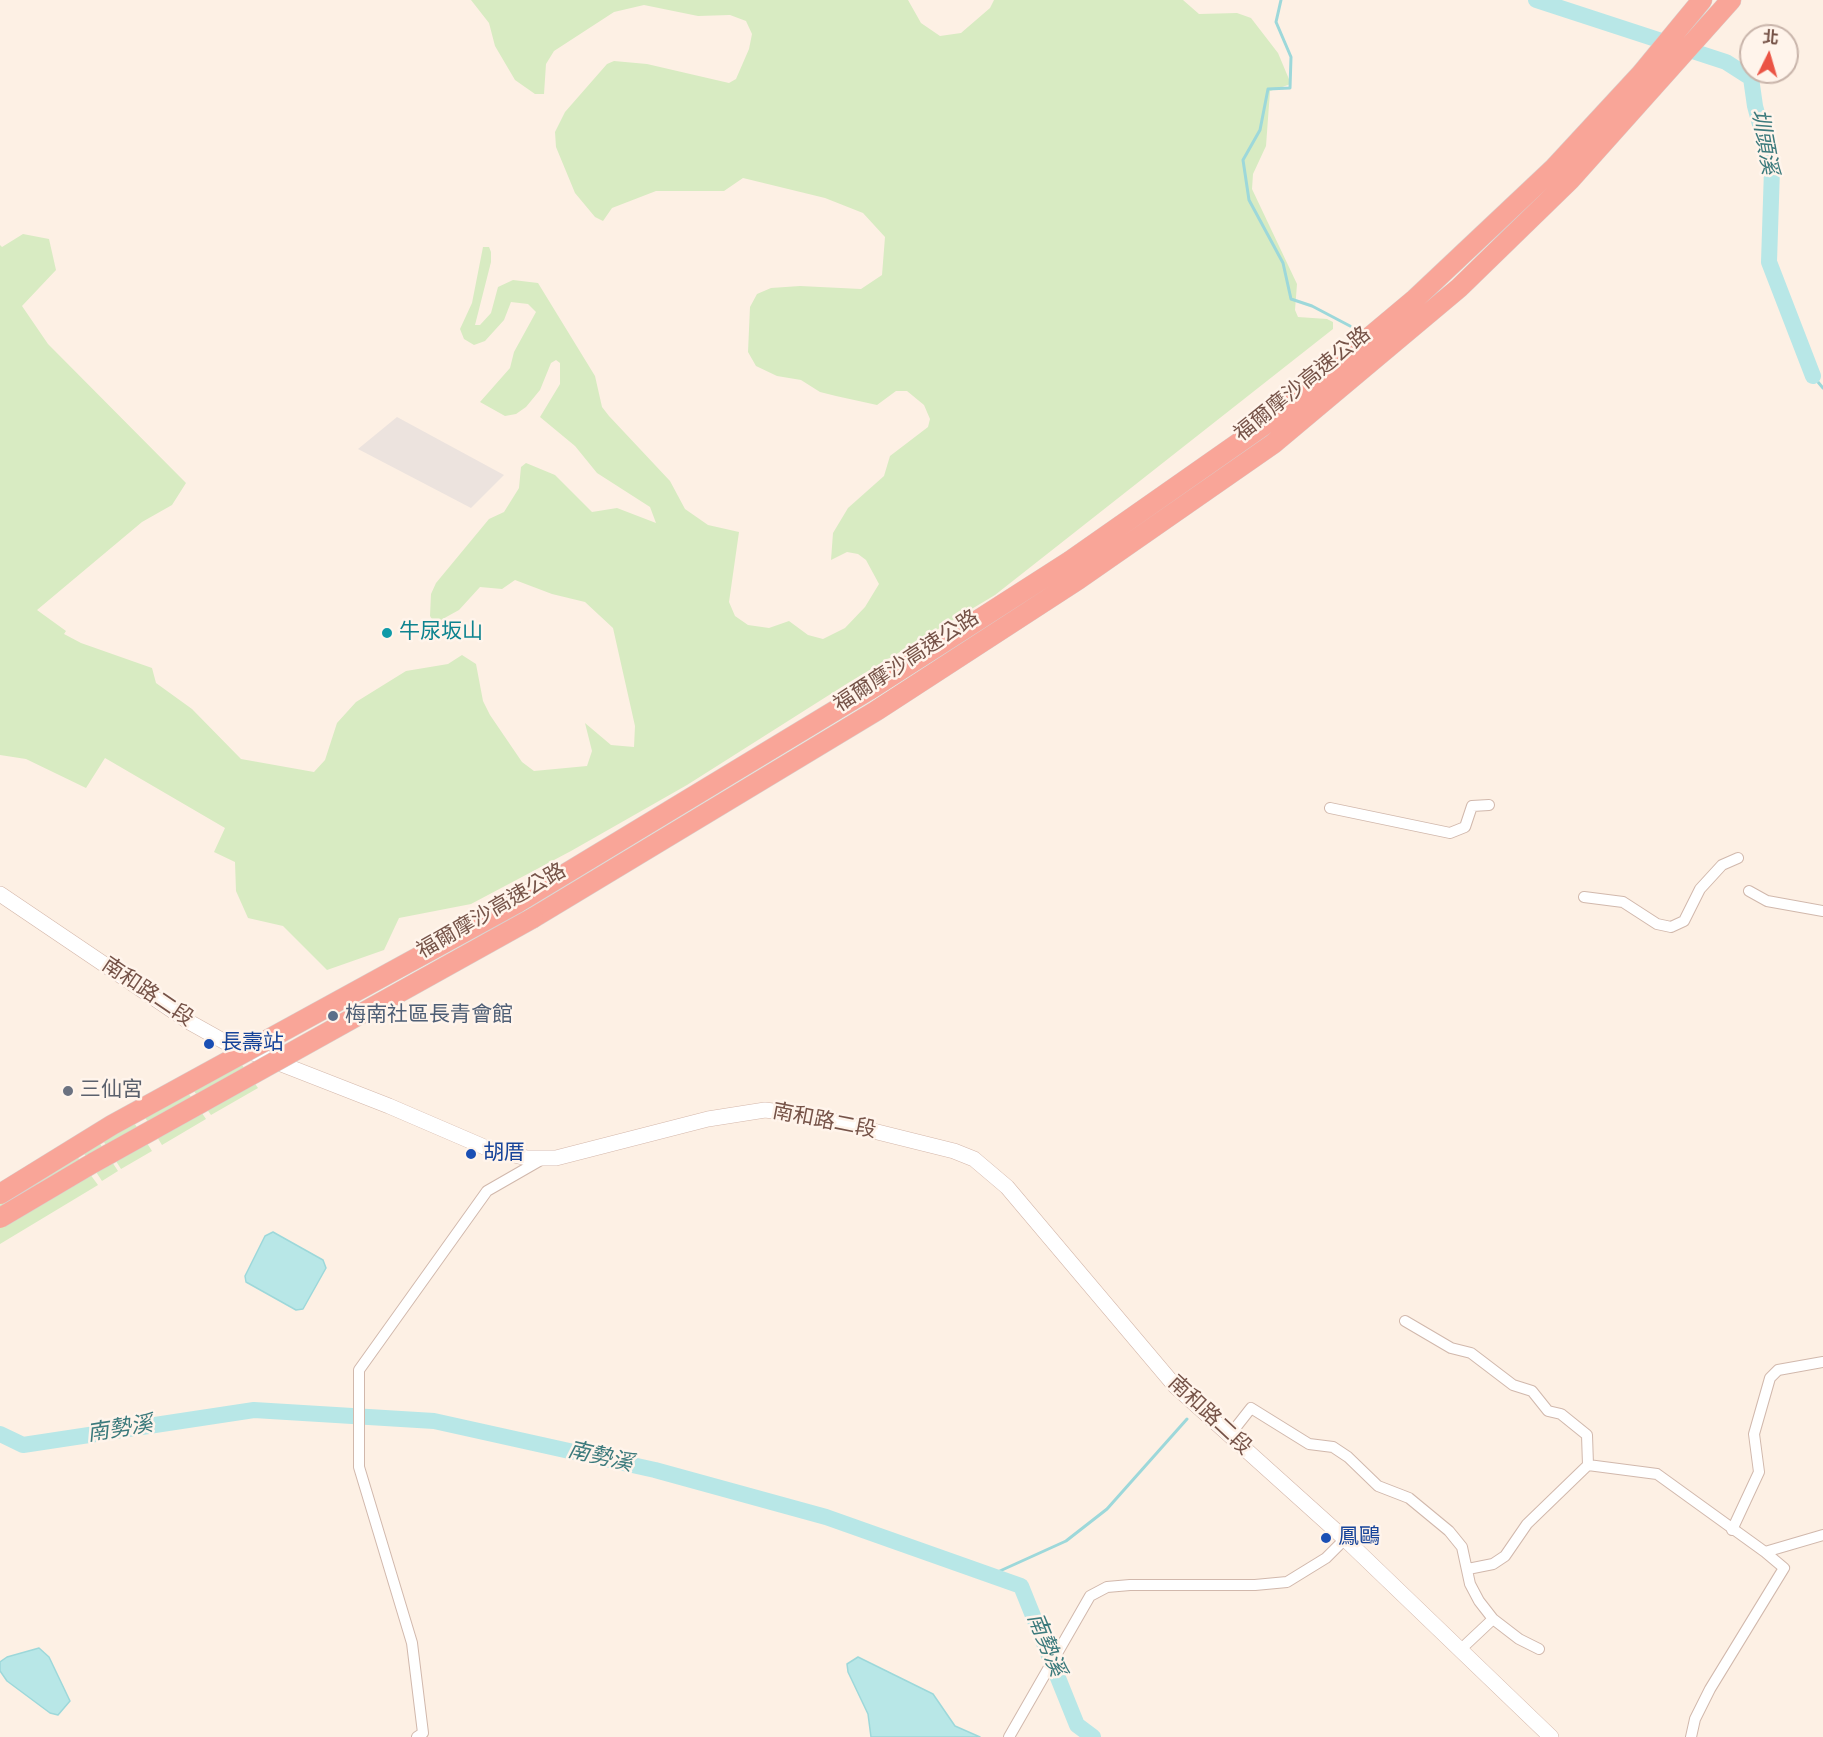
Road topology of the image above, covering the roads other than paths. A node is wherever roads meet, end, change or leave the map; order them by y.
1 (1702, 0) edge
2 (1731, 0) edge
3 (1489, 805) dead end
4 (1330, 808) dead end
5 (1738, 858) dead end
6 (1749, 891) dead end
7 (0, 894) edge
8 (1584, 897) dead end
9 (1823, 911) edge
10 (541, 1160) junction
11 (0, 1194) edge
12 (0, 1218) edge
13 (1405, 1321) dead end
14 (1823, 1362) edge
15 (1229, 1436) junction
16 (1588, 1465) junction
17 (1732, 1530) junction
18 (1823, 1535) edge
19 (1345, 1539) junction
20 (1765, 1552) junction
21 (1468, 1569) junction
22 (1493, 1619) junction
23 (1539, 1649) dead end
24 (1466, 1654) junction
25 (417, 1737) edge
26 (1009, 1737) edge
27 (1551, 1737) edge
28 (1691, 1737) edge

1 - 11 highway, 福爾摩沙高速公路, bridge
2 - 12 highway, 福爾摩沙高速公路, bridge
3 - 4 street
5 - 8 street
6 - 9 street
7 - 10 main road, 南和路二段
10 - 15 main road, 南和路二段
10 - 25 street
13 - 16 street
14 - 17 street
15 - 19 main road, 南和路二段
15 - 21 street
16 - 17 street
16 - 21 street
17 - 20 street
18 - 20 street
19 - 24 main road, 南和路二段
19 - 26 street
20 - 28 street
21 - 22 street
22 - 23 street
22 - 24 street
24 - 27 main road, 南和路二段

